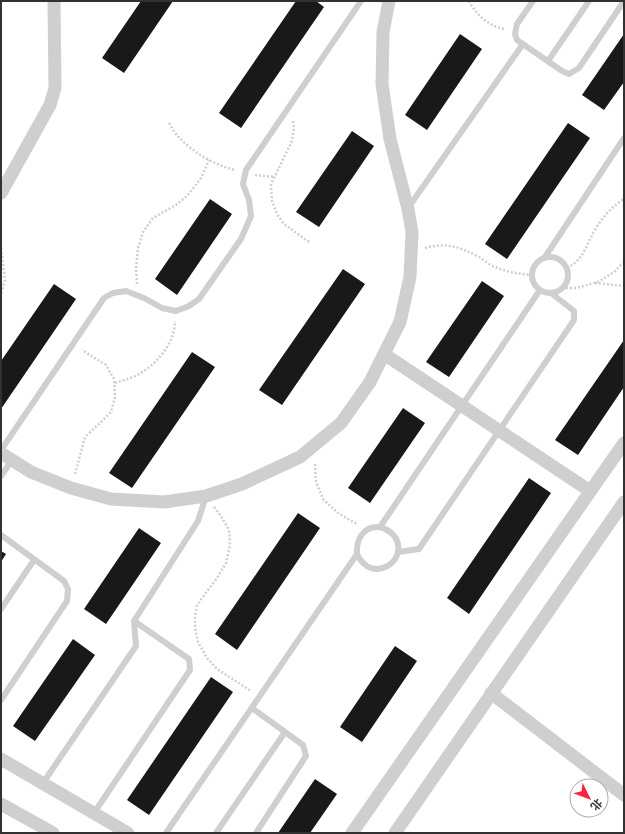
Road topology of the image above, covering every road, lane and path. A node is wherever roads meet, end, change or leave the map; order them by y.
1 (54, 1) edge
2 (360, 1) edge
3 (389, 1) edge
4 (469, 1) edge
5 (533, 1) edge
6 (589, 1) edge
7 (624, 1) edge
8 (516, 31) junction
9 (523, 44) junction
10 (548, 61) junction
11 (291, 104) junction
12 (169, 123) dead end
13 (624, 138) edge
14 (209, 160) junction
15 (246, 173) junction
16 (275, 177) junction
17 (1, 193) edge
18 (624, 199) edge
19 (408, 209) junction
20 (309, 242) dead end
21 (1, 248) edge
22 (411, 252) junction
23 (544, 257) junction
24 (624, 262) edge
25 (567, 268) junction
26 (532, 275) junction
27 (593, 283) junction
28 (624, 286) edge
29 (562, 288) junction
30 (540, 290) junction
31 (552, 293) junction
32 (1, 294) edge
33 (138, 296) junction
34 (176, 311) junction
35 (73, 344) junction
36 (384, 354) junction
37 (115, 383) junction
38 (462, 406) junction
39 (499, 431) junction
40 (317, 443) junction
41 (624, 443) edge
42 (5, 454) edge
43 (1, 476) edge
44 (71, 488) junction
45 (590, 491) junction
46 (206, 499) junction
47 (624, 502) edge
48 (380, 527) junction
49 (367, 530) junction
50 (1, 535) edge
51 (398, 552) junction
52 (357, 554) junction
53 (34, 560) junction
54 (1, 609) edge
55 (134, 621) junction
56 (491, 693) junction
57 (260, 696) junction
58 (1, 700) edge
59 (252, 708) junction
60 (285, 732) junction
61 (1, 759) edge
62 (43, 783) junction
63 (624, 795) edge
64 (1, 804) edge
65 (94, 813) junction
66 (53, 833) edge
67 (128, 833) edge
68 (166, 833) edge
69 (216, 833) edge
70 (256, 833) edge
71 (352, 833) edge
72 (395, 833) edge

1 - 17 street
2 - 11 lane
3 - 19 street
4 - 8 path
5 - 8 lane
6 - 10 lane
7 - 10 lane
8 - 9 lane
9 - 10 lane
9 - 19 lane
11 - 15 lane
11 - 16 path
12 - 14 path
13 - 23 lane
14 - 15 path
14 - 33 path
15 - 16 path
15 - 34 lane
16 - 20 path
18 - 25 path
19 - 22 street
21 - 32 path
22 - 26 path
22 - 36 street
23 - 25 lane
23 - 26 lane
24 - 27 path
25 - 29 lane
26 - 30 lane
27 - 28 path
27 - 29 path
29 - 31 lane
30 - 31 lane
30 - 38 lane
31 - 39 lane
33 - 34 lane
33 - 35 lane
34 - 37 path
35 - 37 path
35 - 42 lane
36 - 38 street
36 - 40 street
37 - 44 path
38 - 39 street
38 - 48 lane
39 - 45 street
39 - 51 lane
40 - 46 street
40 - 49 path
41 - 45 street
42 - 43 lane
42 - 44 street
44 - 46 street
45 - 71 street
46 - 55 lane
46 - 57 path
47 - 56 street
48 - 49 lane
48 - 51 lane
49 - 52 lane
50 - 53 lane
51 - 52 lane
52 - 57 lane
53 - 54 lane
53 - 58 lane
55 - 62 lane
55 - 65 lane
56 - 63 street
56 - 72 street
57 - 59 lane
59 - 60 lane
59 - 68 lane
60 - 69 lane
60 - 70 lane
61 - 62 street
62 - 65 street
64 - 66 street
65 - 67 street

